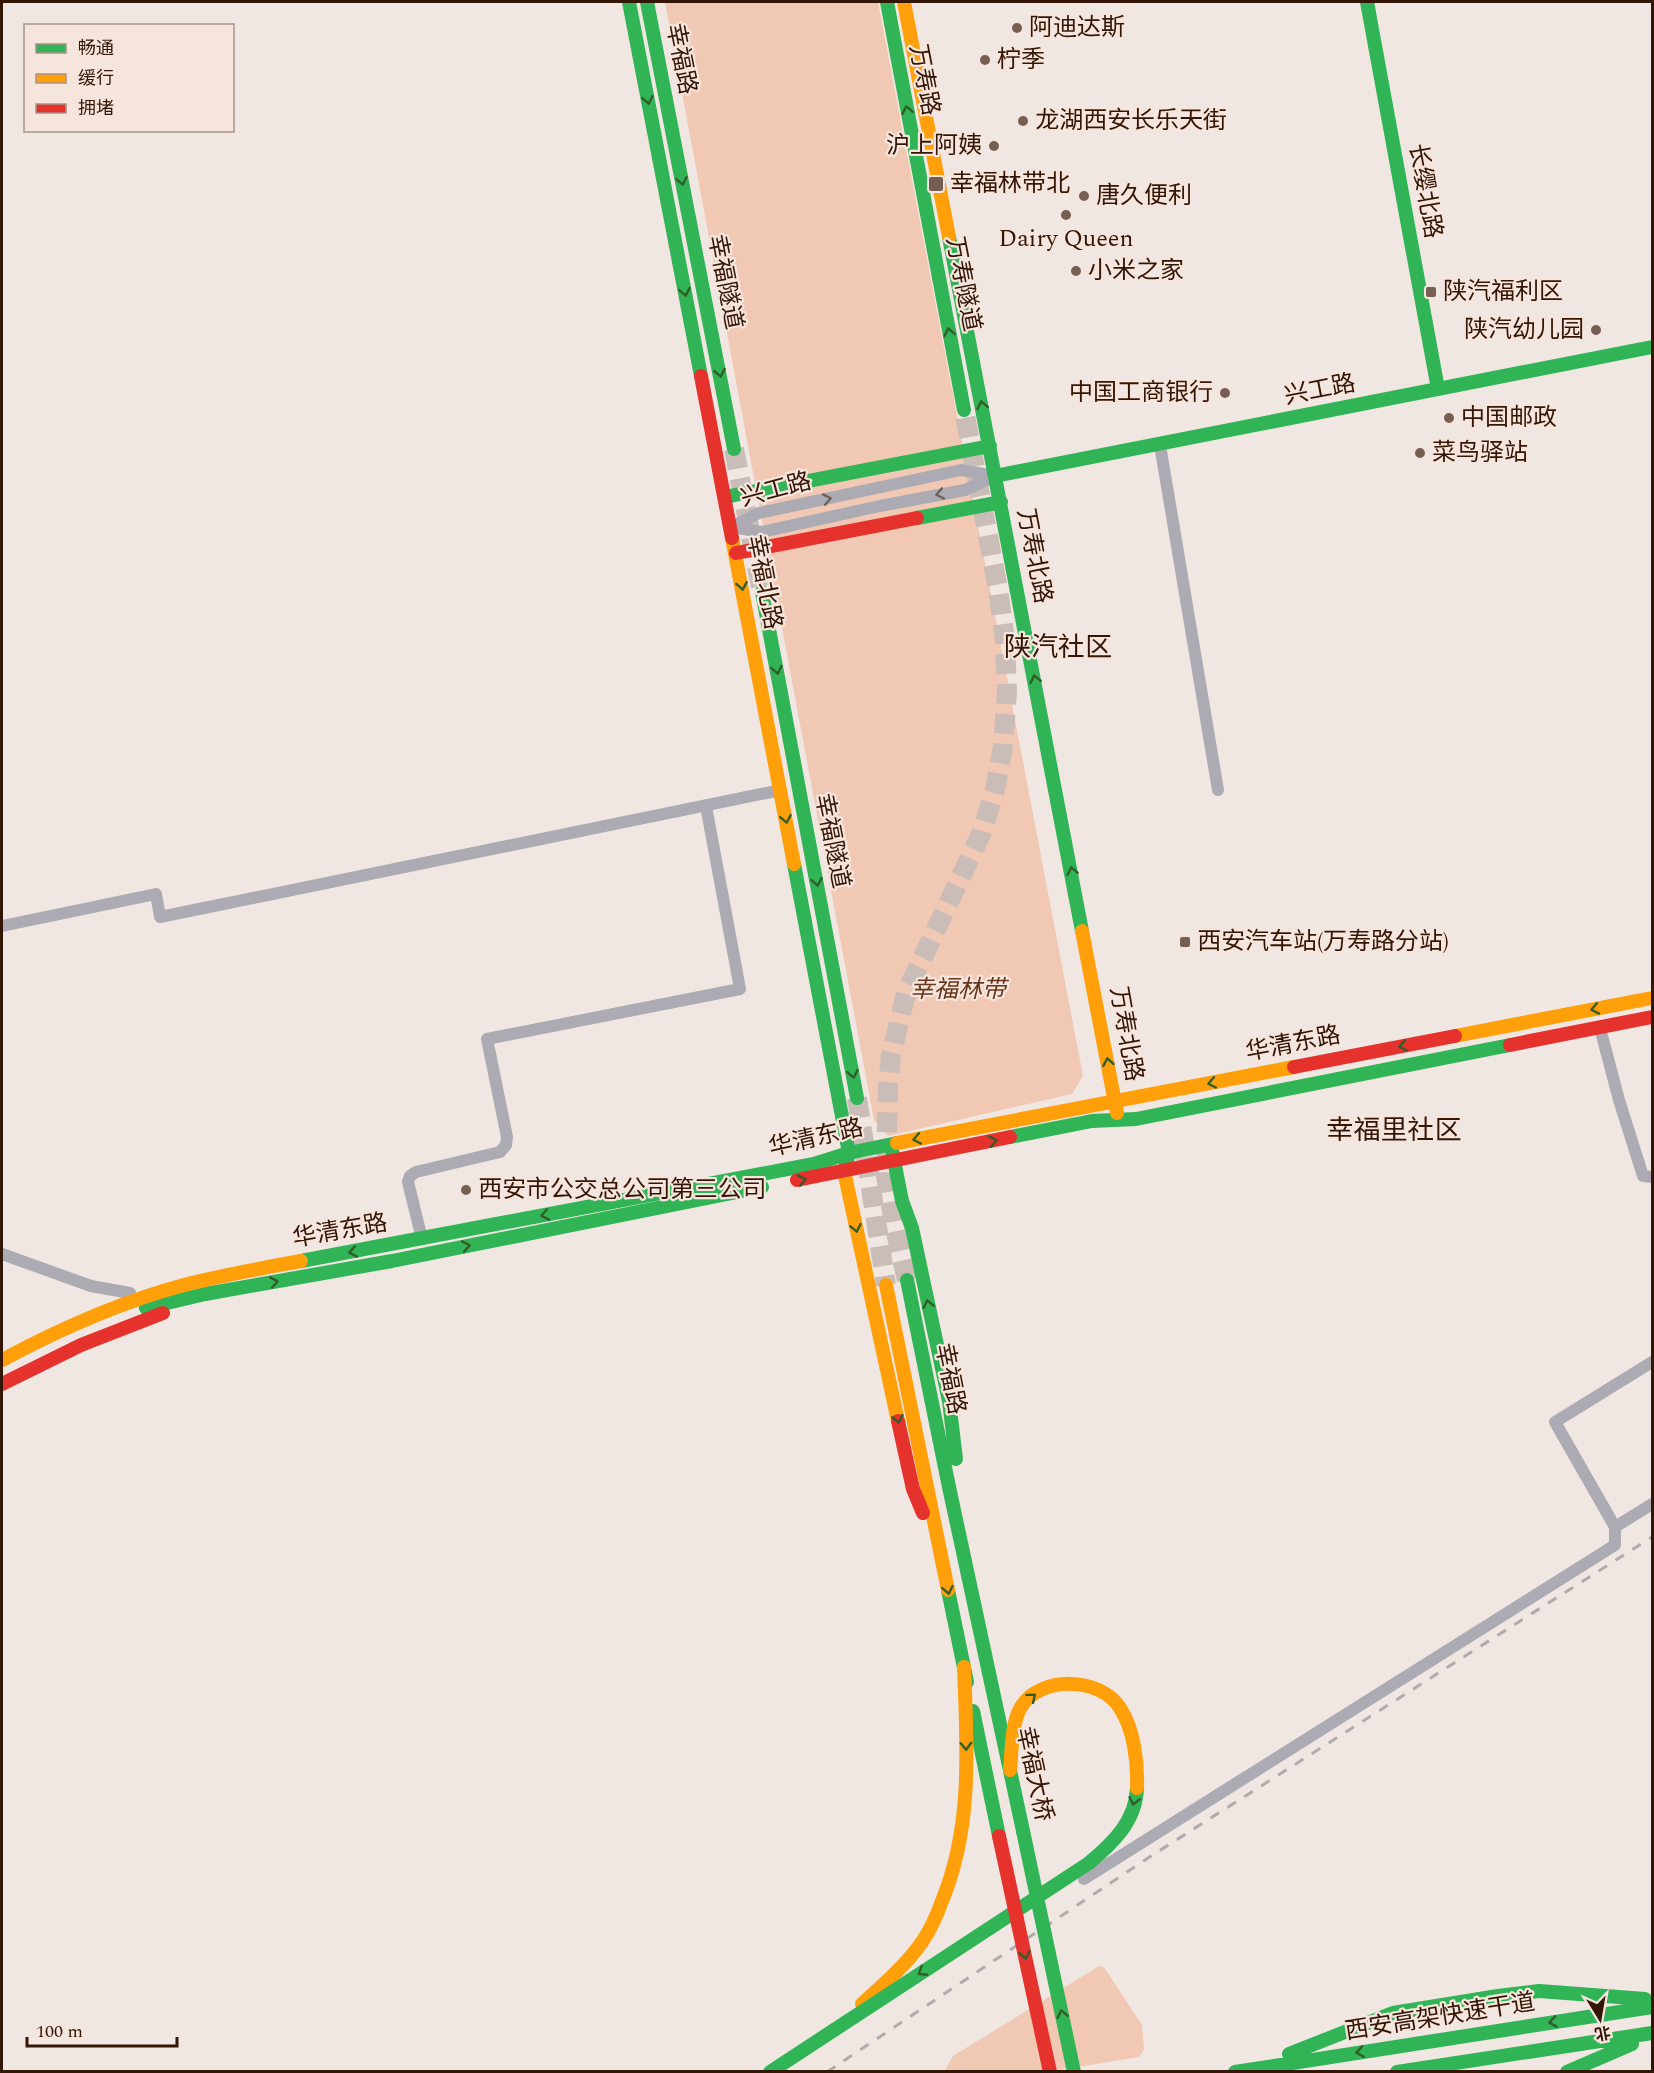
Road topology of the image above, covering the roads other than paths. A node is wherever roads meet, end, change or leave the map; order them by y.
1 (629, 2) edge
2 (647, 2) edge
3 (887, 2) edge
4 (904, 2) edge
5 (1367, 2) edge
6 (652, 25) junction
7 (642, 70) junction
8 (671, 124) joint
9 (918, 167) joint
10 (1653, 347) edge
11 (1438, 389) junction
12 (964, 410) tunnel mouth
13 (1160, 445) junction
14 (990, 446) junction
15 (734, 449) tunnel mouth
16 (995, 476) junction
17 (725, 497) junction
18 (1000, 502) junction
19 (731, 527) junction
20 (736, 553) junction
21 (762, 592) tunnel mouth
22 (781, 790) junction
23 (1218, 790) dead end
24 (706, 806) junction
25 (2, 926) edge
26 (1653, 999) edge
27 (1653, 1017) edge
28 (1600, 1029) junction
29 (857, 1098) tunnel mouth
30 (1115, 1102) junction
31 (1119, 1120) junction
32 (891, 1145) junction
33 (849, 1153) junction
34 (894, 1161) junction
35 (844, 1171) junction
36 (1653, 1177) edge
37 (422, 1239) junction
38 (2, 1254) edge
39 (264, 1268) junction
40 (907, 1280) tunnel mouth
41 (886, 1285) tunnel mouth
42 (235, 1289) junction
43 (130, 1293) junction
44 (2, 1349) edge
45 (2, 1360) edge
46 (1653, 1362) edge
47 (2, 1372) edge
48 (2, 1384) edge
49 (949, 1487) joint
50 (927, 1492) joint
51 (1653, 1504) edge
52 (1615, 1527) junction
53 (941, 1554) junction
54 (984, 1644) junction
55 (964, 1666) junction
56 (1010, 1770) junction
57 (943, 1966) dead end
58 (1653, 1999) edge
59 (1653, 2007) edge
60 (837, 2028) junction
61 (1653, 2033) edge
62 (1260, 2068) junction
63 (770, 2072) edge
64 (1050, 2072) edge
65 (1074, 2072) edge
66 (1235, 2072) edge
67 (1397, 2072) edge
68 (1567, 2072) edge

1 - 7 main road, 幸福北路
2 - 6 main road, 幸福路
9 -> 3 main road, 万寿路
14 -> 4 main road, 万寿北路
5 - 11 main road, 长缨北路
6 - 7 main road
6 - 8 main road, 幸福路
7 -> 17 main road, 幸福北路
8 -> 15 main road, 幸福隧道
12 -> 9 main road, 万寿隧道
10 - 11 main road, 兴工路
11 - 13 main road, 兴工路
13 - 16 main road, 兴工路
13 - 23 street
14 - 16 main road, 万寿北路
14 - 17 main road
16 - 18 main road, 万寿北路
16 -> 19 street, 兴工路
19 -> 16 street, 兴工路
17 - 19 main road, 幸福北路
18 - 20 main road
30 -> 18 main road, 万寿北路
19 - 20 main road, 幸福北路
20 -> 22 main road, 幸福北路
21 -> 29 main road, 幸福隧道
22 - 24 street
22 -> 33 main road, 幸福北路
24 - 25 street
24 - 37 street
26 -> 30 main road, 华清东路
27 - 28 main road, 华清东路
28 - 31 main road, 华清东路
28 - 36 street
30 - 31 main road, 万寿北路
30 -> 32 main road, 华清东路
34 -> 31 main road, 华清东路
32 - 33 main road, 华清东路
32 - 34 main road
33 - 35 main road, 幸福北路
33 -> 37 main road, 华清东路
34 - 35 main road, 华清东路
54 -> 34 main road
42 -> 35 main road, 华清东路
35 -> 53 main road
37 -> 39 main road, 华清东路
38 - 43 street
39 - 43 main road
39 - 45 main road, 华清东路
40 - 49 main road, 幸福路
41 - 50 main road, 幸福路
42 - 47 main road, 华清东路
42 - 48 main road
43 - 44 main road
46 - 52 street
49 - 54 main road, 幸福大桥
50 - 53 main road, 幸福大桥
51 - 52 street
52 - 57 street
53 -> 55 main road, 幸福大桥
54 - 56 main road, 幸福大桥, bridge
55 -> 60 main road, bridge
55 -> 64 main road, 幸福大桥, bridge
56 -> 60 main road, bridge
65 -> 56 main road, 幸福大桥, bridge
58 - 62 main road
59 -> 62 main road, 西安高架快速干道
60 - 63 main road, bridge
61 - 67 main road, 西安高架快速干道
61 - 68 main road
62 - 66 main road, 西安高架快速干道

